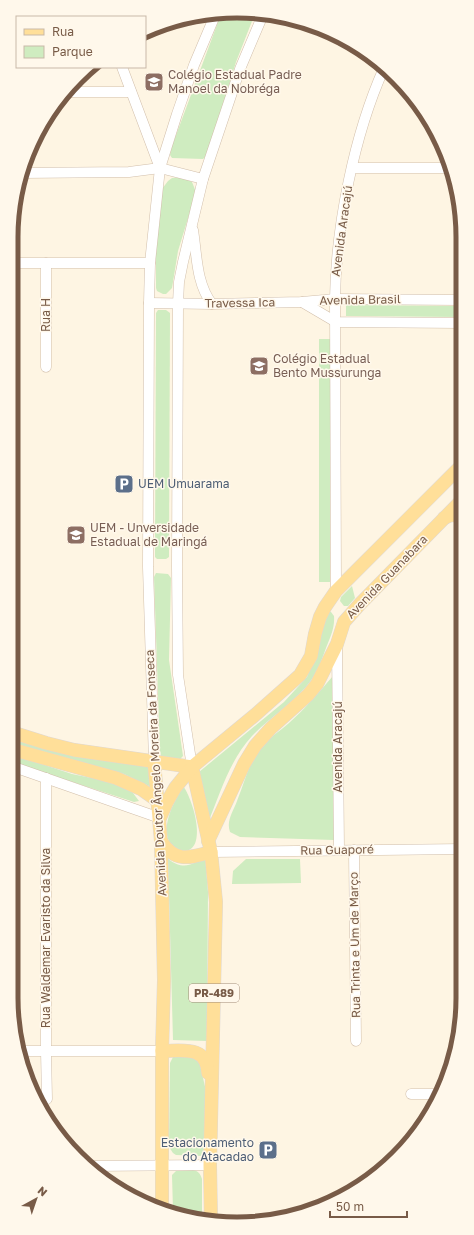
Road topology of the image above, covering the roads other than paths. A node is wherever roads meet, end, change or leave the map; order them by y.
1 (214, 19) edge
2 (261, 19) edge
3 (122, 68) edge
4 (382, 73) edge
5 (73, 92) edge
6 (131, 92) junction
7 (160, 168) junction
8 (352, 168) junction
9 (444, 168) edge
10 (28, 173) edge
11 (203, 179) junction
12 (193, 224) junction
13 (18, 263) edge
14 (46, 263) junction
15 (150, 263) junction
16 (335, 299) junction
17 (456, 300) edge
18 (302, 302) junction
19 (149, 303) junction
20 (178, 304) junction
21 (212, 304) junction
22 (336, 322) junction
23 (456, 323) edge
24 (46, 367) dead end
25 (456, 471) edge
26 (456, 506) edge
27 (456, 515) edge
28 (444, 518) junction
29 (336, 591) junction
30 (337, 644) junction
31 (18, 734) edge
32 (18, 751) edge
33 (156, 761) junction
34 (192, 767) junction
35 (18, 768) edge
36 (46, 778) junction
37 (182, 779) junction
38 (198, 793) junction
39 (158, 801) junction
40 (160, 818) junction
41 (162, 841) junction
42 (210, 846) junction
43 (456, 849) edge
44 (339, 850) junction
45 (354, 850) junction
46 (356, 1040) dead end
47 (24, 1051) edge
48 (46, 1051) junction
49 (162, 1051) junction
50 (212, 1086) junction
51 (411, 1094) dead end
52 (433, 1094) edge
53 (48, 1099) dead end
54 (161, 1165) junction
55 (210, 1165) junction
56 (97, 1166) edge
57 (162, 1203) edge
58 (211, 1215) edge

1 - 7 street, Avenida Doutor Ângelo Moreira da Fonseca
2 - 11 street
3 - 6 street
4 - 8 street, Avenida Aracajú
5 - 6 street
6 - 7 street
7 - 10 street
7 - 11 street
7 - 15 street, Avenida Doutor Ângelo Moreira da Fonseca
8 - 9 street
8 - 16 street, Avenida Aracajú
11 - 12 street
12 - 20 street
12 - 21 street
13 - 14 street
14 - 15 street
14 - 24 street, Rua H
15 - 19 street, Avenida Doutor Ângelo Moreira da Fonseca
16 - 17 street, Avenida Brasil
16 - 18 street, Avenida Brasil
16 - 22 street, Avenida Aracajú
18 - 21 street, Travessa Ica
18 - 22 street, Avenida Brasil
19 - 20 street, Travessa Ica
19 - 33 street, Avenida Doutor Ângelo Moreira da Fonseca
20 - 21 street, Travessa Ica
20 - 34 street
22 - 23 street, Avenida Brasil
22 - 29 street, Avenida Aracajú
25 - 29 main road, Avenida Guanabara
26 - 28 main road, Avenida Guanabara
27 - 28 main road
28 - 30 main road, Avenida Guanabara
29 - 34 main road, Avenida Guanabara
30 - 42 main road, Avenida Guanabara
30 - 44 street, Avenida Aracajú
31 - 33 main road
32 - 39 main road
33 - 34 main road
33 - 37 main road
33 - 39 main road, Avenida Doutor Ângelo Moreira da Fonseca
34 - 37 main road, Avenida Guanabara
34 - 38 main road, PR-489
35 - 36 street
36 - 40 street
36 - 48 street, Rua Waldemar Evaristo da Silva
37 - 38 main road
37 - 40 main road, Avenida Guanabara
38 - 42 main road, PR-489
39 - 40 main road, Avenida Doutor Ângelo Moreira da Fonseca
40 - 41 main road, Avenida Doutor Ângelo Moreira da Fonseca
41 - 42 main road
41 - 49 main road, Avenida Doutor Ângelo Moreira da Fonseca
42 - 44 street, Rua Guaporé
42 - 50 main road, PR-489
43 - 45 street, Rua Guaporé
44 - 45 street, Rua Guaporé
45 - 46 street, Rua Trinta e Um de Março
47 - 48 street
48 - 49 street
48 - 53 street, Rua Waldemar Evaristo da Silva
49 - 50 main road
49 - 54 main road, Avenida Doutor Ângelo Moreira da Fonseca
50 - 55 main road, PR-489
51 - 52 street
54 - 55 street
54 - 56 street
54 - 57 main road, Avenida Doutor Ângelo Moreira da Fonseca
55 - 58 main road, PR-489

